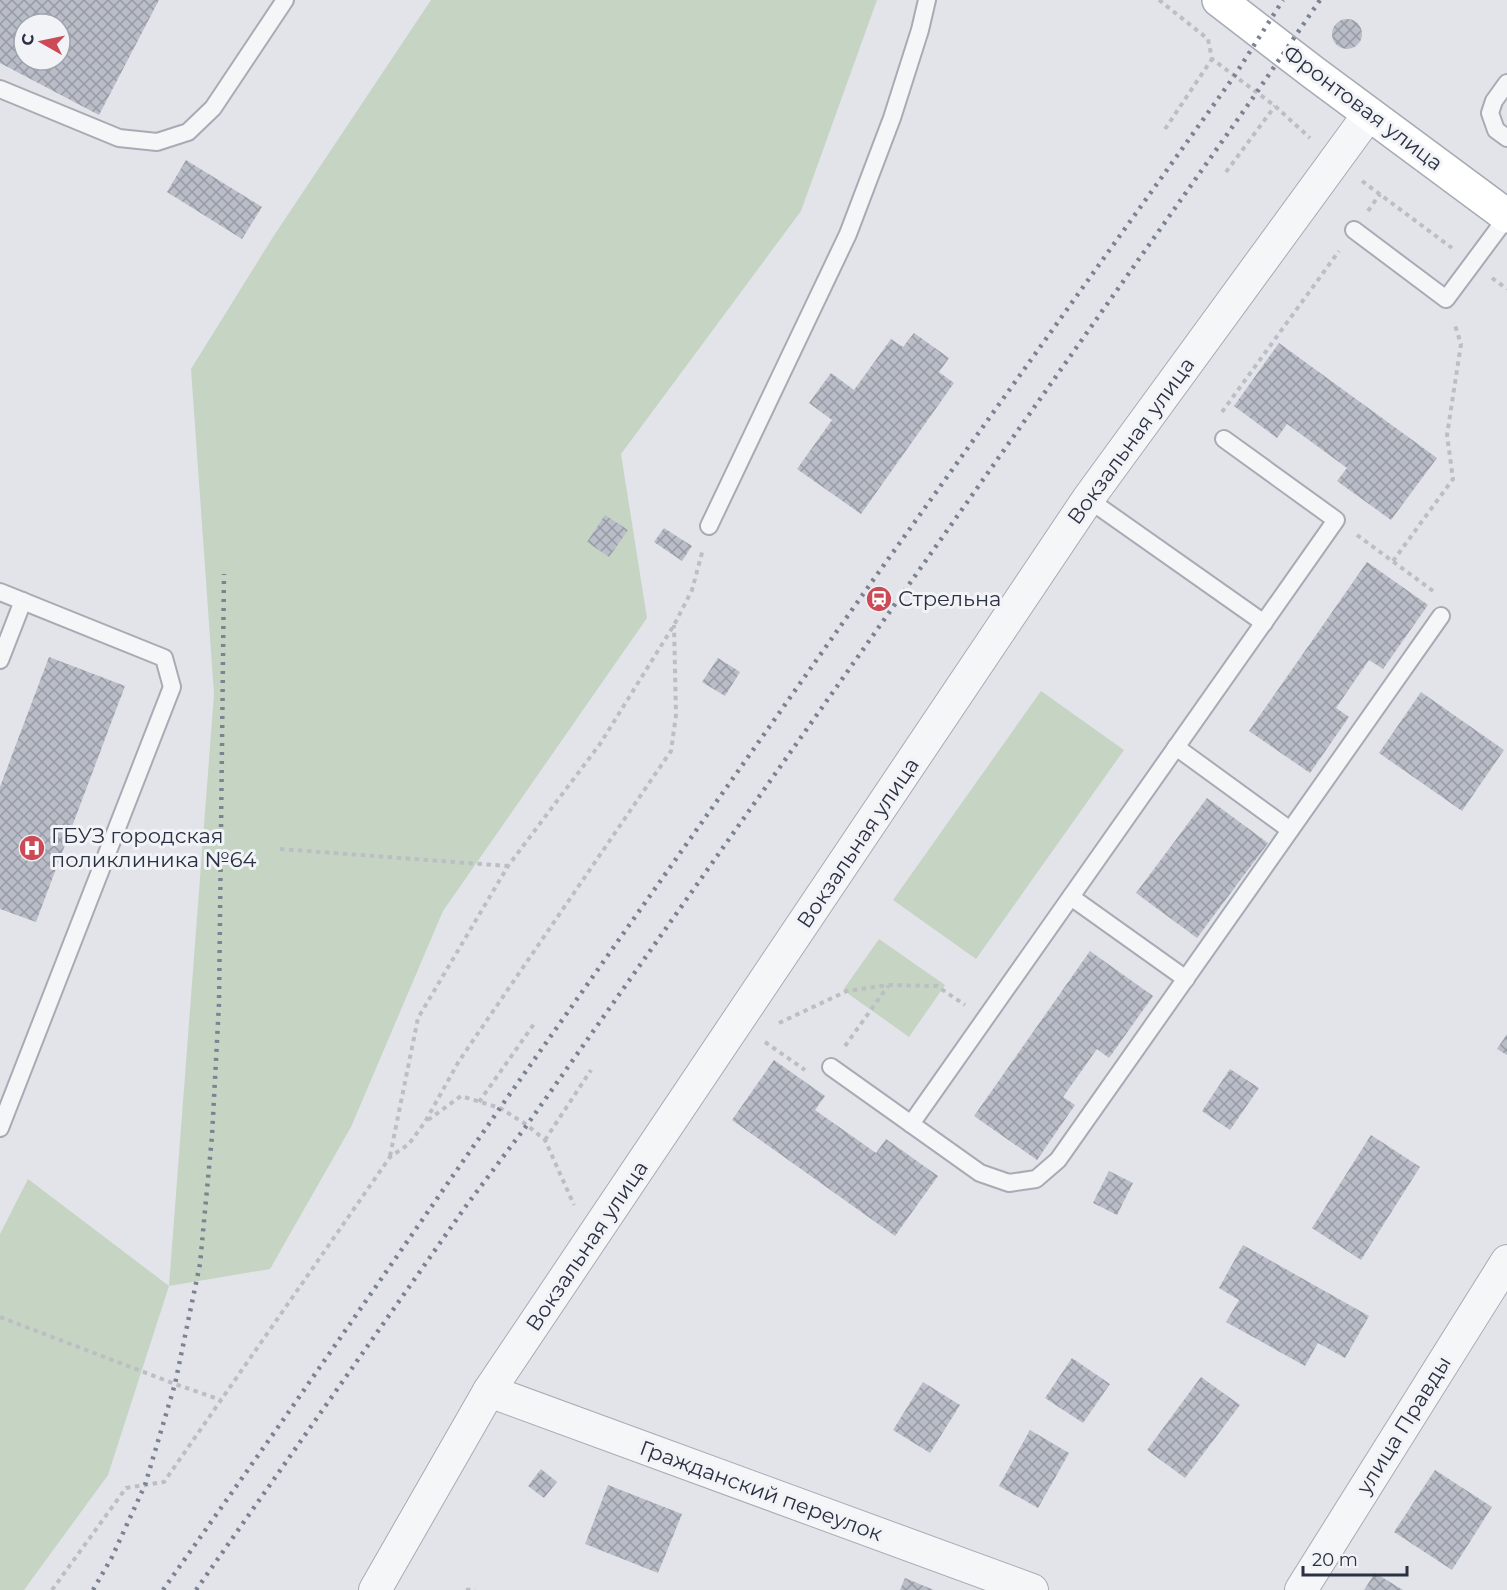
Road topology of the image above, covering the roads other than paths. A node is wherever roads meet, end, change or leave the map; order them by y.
1 (285, 0) edge
2 (927, 0) edge
3 (1219, 0) edge
4 (1507, 83) edge
5 (0, 89) edge
6 (1368, 114) junction
7 (1507, 138) edge
8 (1507, 216) edge
9 (1354, 230) road end
10 (1224, 439) road end
11 (1088, 499) junction
12 (709, 526) road end
13 (0, 592) edge
14 (23, 601) junction
15 (1441, 616) road end
16 (1264, 623) junction
17 (0, 660) edge
18 (1176, 747) junction
19 (1290, 830) junction
20 (1071, 897) junction
21 (1186, 979) junction
22 (831, 1067) road end
23 (911, 1124) junction
24 (0, 1128) edge
25 (1507, 1261) edge
26 (489, 1391) junction
27 (375, 1590) edge
28 (1032, 1590) edge
29 (1301, 1590) edge

1 - 5 lane
2 - 12 lane
3 - 6 main road, Фронтовая улица
4 - 7 lane
6 - 8 main road, Фронтовая улица
6 - 11 street, Вокзальная улица
8 - 9 lane
10 - 16 lane
11 - 16 lane
11 - 26 street, Вокзальная улица
13 - 14 lane
14 - 17 lane
14 - 24 lane
15 - 19 lane
16 - 18 lane
18 - 19 lane
18 - 20 lane
19 - 21 lane
20 - 21 lane
20 - 23 lane
21 - 23 lane
22 - 23 lane
25 - 29 street, улица Правды
26 - 27 street, Вокзальная улица
26 - 28 street, Гражданский переулок

